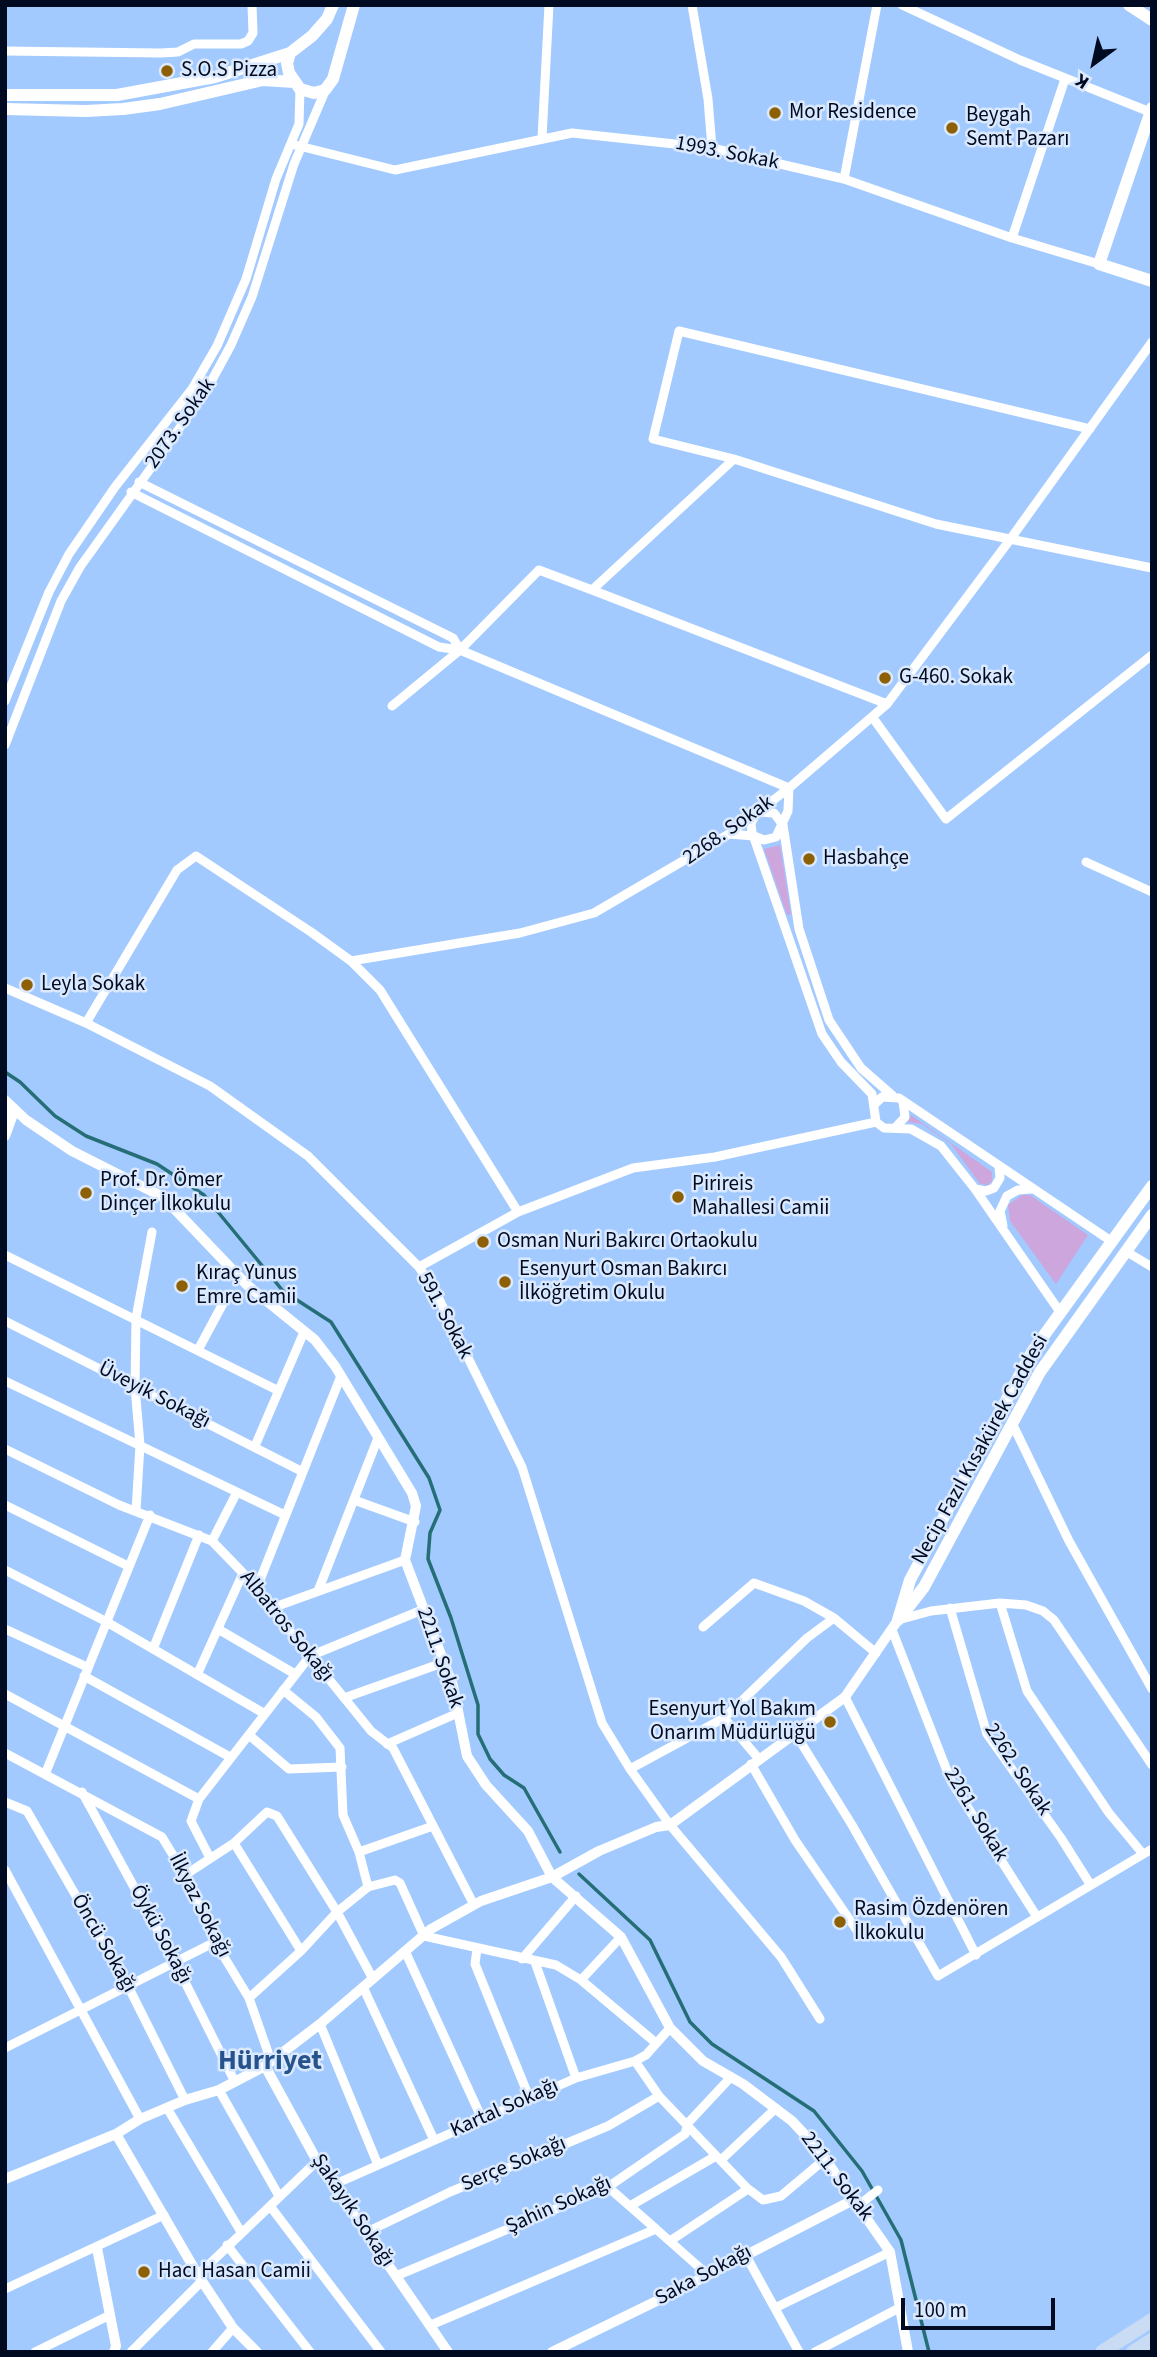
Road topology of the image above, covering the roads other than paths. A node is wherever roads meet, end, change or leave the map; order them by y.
1 (252, 5) edge
2 (333, 5) edge
3 (354, 5) edge
4 (548, 5) edge
5 (692, 5) edge
6 (877, 5) edge
7 (902, 5) edge
8 (1129, 5) edge
9 (1152, 20) edge
10 (5, 51) edge
11 (290, 53) junction
12 (1065, 79) junction
13 (297, 86) junction
14 (326, 89) junction
15 (5, 95) edge
16 (5, 109) edge
17 (1151, 110) edge
18 (542, 138) junction
19 (1147, 138) edge
20 (291, 144) junction
21 (301, 147) junction
22 (712, 148) junction
23 (844, 178) junction
24 (1012, 238) junction
25 (1099, 264) junction
26 (1152, 281) edge
27 (1152, 342) edge
28 (1090, 429) junction
29 (734, 459) junction
30 (139, 482) junction
31 (131, 492) junction
32 (1009, 541) junction
33 (1152, 568) edge
34 (592, 590) junction
35 (460, 650) junction
36 (1152, 655) edge
37 (5, 701) edge
38 (887, 704) junction
39 (392, 706) dead end
40 (873, 718) junction
41 (5, 745) edge
42 (789, 788) junction
43 (758, 811) junction
44 (783, 825) junction
45 (730, 834) junction
46 (754, 836) junction
47 (1086, 862) dead end
48 (1152, 891) edge
49 (351, 961) junction
50 (5, 988) edge
51 (86, 1023) junction
52 (896, 1097) junction
53 (874, 1105) junction
54 (7, 1107) edge
55 (876, 1122) junction
56 (890, 1129) junction
57 (5, 1136) edge
58 (999, 1167) junction
59 (1152, 1185) edge
60 (975, 1189) junction
61 (1031, 1189) junction
62 (518, 1212) junction
63 (1152, 1215) edge
64 (1004, 1231) junction
65 (152, 1232) dead end
66 (1111, 1241) junction
67 (1127, 1252) junction
68 (5, 1255) edge
69 (419, 1267) junction
70 (1152, 1267) edge
71 (227, 1296) dead end
72 (1060, 1312) junction
73 (136, 1318) junction
74 (5, 1321) edge
75 (304, 1332) junction
76 (198, 1350) junction
77 (341, 1376) junction
78 (5, 1381) edge
79 (135, 1387) junction
80 (276, 1390) junction
81 (1012, 1423) junction
82 (379, 1438) junction
83 (140, 1445) junction
84 (255, 1446) junction
85 (5, 1449) edge
86 (303, 1472) junction
87 (237, 1492) junction
88 (354, 1500) junction
89 (5, 1504) edge
90 (136, 1511) junction
91 (149, 1515) junction
92 (285, 1516) junction
93 (415, 1522) junction
94 (199, 1535) junction
95 (212, 1541) junction
96 (404, 1560) junction
97 (128, 1566) junction
98 (5, 1570) edge
99 (243, 1573) junction
100 (256, 1590) junction
101 (318, 1591) junction
102 (1000, 1604) junction
103 (271, 1608) junction
104 (950, 1608) junction
105 (422, 1610) junction
106 (834, 1618) junction
107 (105, 1621) junction
108 (895, 1625) junction
109 (703, 1628) dead end
110 (5, 1629) edge
111 (218, 1629) junction
112 (153, 1649) junction
113 (876, 1653) junction
114 (310, 1656) junction
115 (445, 1662) junction
116 (86, 1672) junction
117 (295, 1674) junction
118 (197, 1675) junction
119 (1152, 1689) edge
120 (283, 1690) junction
121 (5, 1694) edge
122 (845, 1697) junction
123 (344, 1698) junction
124 (458, 1713) junction
125 (265, 1714) junction
126 (724, 1718) junction
127 (66, 1725) junction
128 (795, 1733) junction
129 (249, 1735) junction
130 (387, 1744) junction
131 (5, 1753) edge
132 (230, 1757) junction
133 (755, 1762) junction
134 (1152, 1765) edge
135 (342, 1767) junction
136 (630, 1769) junction
137 (46, 1772) junction
138 (81, 1791) junction
139 (199, 1799) junction
140 (5, 1802) edge
141 (670, 1825) junction
142 (433, 1826) junction
143 (234, 1843) junction
144 (1147, 1851) edge
145 (359, 1852) junction
146 (211, 1858) junction
147 (5, 1870) edge
148 (185, 1875) junction
149 (552, 1877) junction
150 (1090, 1884) junction
151 (368, 1887) junction
152 (576, 1896) junction
153 (474, 1905) junction
154 (337, 1912) junction
155 (1037, 1917) junction
156 (858, 1932) dead end
157 (424, 1936) junction
158 (621, 1937) junction
159 (215, 1941) junction
160 (477, 1949) junction
161 (301, 1951) junction
162 (405, 1951) junction
163 (976, 1955) junction
164 (522, 1959) junction
165 (175, 1962) junction
166 (536, 1962) junction
167 (373, 1979) junction
168 (581, 1980) junction
169 (128, 1986) junction
170 (363, 1987) junction
171 (249, 1998) junction
172 (82, 2010) junction
173 (820, 2019) dead end
174 (320, 2024) junction
175 (670, 2028) junction
176 (656, 2043) junction
177 (5, 2048) edge
178 (635, 2060) junction
179 (268, 2063) junction
180 (731, 2077) junction
181 (576, 2078) junction
182 (235, 2082) junction
183 (219, 2090) junction
184 (659, 2096) junction
185 (529, 2097) junction
186 (185, 2100) junction
187 (167, 2108) junction
188 (776, 2108) junction
189 (141, 2119) junction
190 (483, 2121) junction
191 (688, 2123) junction
192 (116, 2134) junction
193 (434, 2140) junction
194 (718, 2158) junction
195 (825, 2159) junction
196 (317, 2161) junction
197 (378, 2165) junction
198 (5, 2179) edge
199 (333, 2185) junction
200 (608, 2186) junction
201 (748, 2189) junction
202 (878, 2190) dead end
203 (279, 2196) junction
204 (860, 2201) junction
205 (270, 2206) junction
206 (630, 2206) junction
207 (164, 2215) junction
208 (656, 2229) junction
209 (241, 2232) junction
210 (367, 2232) junction
211 (670, 2241) junction
212 (227, 2245) junction
213 (97, 2248) junction
214 (890, 2252) junction
215 (745, 2254) junction
216 (708, 2275) junction
217 (396, 2276) junction
218 (200, 2278) junction
219 (5, 2289) edge
220 (777, 2307) junction
221 (901, 2307) junction
222 (110, 2315) junction
223 (1152, 2320) edge
224 (431, 2325) junction
225 (233, 2328) junction
226 (1152, 2340) edge
227 (35, 2352) edge
228 (114, 2352) edge
229 (131, 2352) edge
230 (212, 2352) edge
231 (257, 2352) edge
232 (310, 2352) edge
233 (380, 2352) edge
234 (448, 2352) edge
235 (552, 2352) edge
236 (799, 2352) edge
237 (815, 2352) edge
238 (908, 2352) edge
239 (1102, 2352) edge
240 (1133, 2352) edge

1 - 10 street
2 - 11 main road
3 - 14 main road
4 - 18 street
5 - 22 street
6 - 23 street
7 - 12 street
8 - 9 main road
11 - 13 main road
11 - 15 main road
12 - 17 street
12 - 24 street
13 - 14 main road
13 - 16 main road
13 - 20 street, 2073. Sokak
14 - 21 street, 2073. Sokak
17 - 19 main road
18 - 21 street, 1993. Sokak
18 - 22 street, 1993. Sokak
19 - 25 main road
20 - 21 street, 1993. Sokak
20 - 37 street, 2073. Sokak
21 - 30 street, 2073. Sokak
22 - 23 street, 1993. Sokak
23 - 24 street, 1993. Sokak
24 - 25 street, 1993. Sokak
25 - 26 main road, 1993. Sokak
27 - 28 street, 2268. Sokak
28 - 29 street
28 - 32 street, 2268. Sokak
29 - 32 street
29 - 34 street
30 - 31 street, 2073. Sokak
30 - 35 street
31 - 35 street
31 - 41 street, 2073. Sokak
32 - 33 street
32 - 38 street, 2268. Sokak
34 - 35 street
34 - 38 street
35 - 39 street
35 - 42 street
36 - 40 street
38 - 40 street, 2268. Sokak
40 - 42 street, 2268. Sokak
42 - 43 street, 2268. Sokak
42 - 44 street
43 - 44 street
43 - 45 street, 2268. Sokak
43 - 46 street
44 - 46 street
44 - 52 street
45 - 46 street
45 - 49 street, 2268. Sokak
46 - 53 street
47 - 48 street
49 - 51 street
49 - 62 street
50 - 51 street, 591. Sokak
51 - 69 street, 591. Sokak
52 - 53 street
52 - 56 street
52 - 58 street
53 - 55 street
54 - 57 street
54 - 75 street
55 - 56 street
55 - 62 street
56 - 60 street
58 - 60 street
58 - 61 street
59 - 66 main road, Necip Fazıl Kısakürek Caddesi
60 - 64 street
61 - 64 street
61 - 66 street
62 - 69 street
63 - 67 main road, Necip Fazıl Kısakürek Caddesi
64 - 72 street
65 - 73 street
66 - 67 main road
66 - 72 main road, Necip Fazıl Kısakürek Caddesi
67 - 70 street
67 - 81 main road, Necip Fazıl Kısakürek Caddesi
68 - 73 street
69 - 136 street, 591. Sokak
71 - 76 street
72 - 108 main road, Necip Fazıl Kısakürek Caddesi
73 - 76 street
73 - 79 street
74 - 79 street, Üveyik Sokağı
75 - 77 street
75 - 80 street
76 - 80 street
77 - 82 street
77 - 86 street
78 - 83 street
79 - 83 street
79 - 84 street, Üveyik Sokağı
80 - 84 street
81 - 108 main road, Necip Fazıl Kısakürek Caddesi
81 - 119 street
82 - 88 street
82 - 93 street
83 - 87 street
83 - 90 street
84 - 86 street, Üveyik Sokağı
85 - 90 street, Albatros Sokağı
86 - 92 street
87 - 92 street
87 - 95 street
88 - 93 street
88 - 101 street
89 - 97 street
90 - 91 street, Albatros Sokağı
91 - 94 street, Albatros Sokağı
91 - 97 street
92 - 100 street
93 - 96 street
94 - 95 street, Albatros Sokağı
94 - 112 street
95 - 99 street, Albatros Sokağı
96 - 101 street
96 - 105 street, 2211. Sokak
97 - 107 street
98 - 107 street
99 - 100 street, Albatros Sokağı
99 - 111 street
100 - 103 street, Albatros Sokağı
101 - 103 street
102 - 104 street
102 - 134 street
102 - 144 street
103 - 114 street, Albatros Sokağı
104 - 108 street
104 - 150 street, 2262. Sokak
105 - 114 street
105 - 115 street, 2211. Sokak
106 - 109 street
106 - 113 street
106 - 126 street
107 - 112 street
107 - 116 street
108 - 113 street, Necip Fazıl Kısakürek Caddesi
108 - 155 street, 2261. Sokak
110 - 116 street
111 - 117 street
111 - 118 street
112 - 118 street
113 - 122 street, Necip Fazıl Kısakürek Caddesi
114 - 117 street
114 - 123 street, Albatros Sokağı
115 - 123 street
115 - 124 street, 2211. Sokak
116 - 127 street
116 - 132 street
117 - 120 street
118 - 125 street
120 - 125 street
120 - 135 street
121 - 127 street
122 - 128 street, Necip Fazıl Kısakürek Caddesi
122 - 163 street
123 - 130 street, Albatros Sokağı
124 - 130 street
124 - 149 street, 2211. Sokak
125 - 129 street
126 - 133 street
126 - 136 street
127 - 137 street
127 - 139 street
128 - 133 street, Necip Fazıl Kısakürek Caddesi
128 - 163 street
129 - 132 street
129 - 135 street
130 - 142 street, Albatros Sokağı
131 - 137 street, İlkyaz Sokağı
132 - 139 street
133 - 141 street, Necip Fazıl Kısakürek Caddesi
133 - 156 street
135 - 145 street
136 - 141 street, 591. Sokak
137 - 138 street, İlkyaz Sokağı
138 - 148 street, İlkyaz Sokağı
138 - 165 street, Öykü Sokağı
139 - 146 street
140 - 169 street, Öncü Sokağı
141 - 149 street, Necip Fazıl Kısakürek Caddesi
141 - 173 street, 591. Sokak
142 - 145 street
142 - 153 street, Albatros Sokağı
143 - 146 street
143 - 154 street
143 - 161 street
144 - 150 street
145 - 151 street
146 - 148 street
147 - 172 street
148 - 159 street, İlkyaz Sokağı
149 - 152 street, 2211. Sokak
149 - 153 street, Necip Fazıl Kısakürek Caddesi
150 - 155 street
151 - 154 street
151 - 157 street
152 - 158 street, 2211. Sokak
152 - 164 street
153 - 157 street, Necip Fazıl Kısakürek Caddesi
154 - 161 street
154 - 167 street
155 - 163 street
157 - 160 street
157 - 162 street, Necip Fazıl Kısakürek Caddesi
158 - 168 street
158 - 175 street, 2211. Sokak
159 - 165 street
159 - 171 street, İlkyaz Sokağı
160 - 164 street
160 - 185 street
161 - 171 street
162 - 167 street, Necip Fazıl Kısakürek Caddesi
162 - 190 street
164 - 166 street
165 - 169 street
165 - 182 street, Öykü Sokağı
166 - 168 street
166 - 181 street
167 - 170 street, Necip Fazıl Kısakürek Caddesi
168 - 176 street
169 - 172 street
169 - 186 street, Öncü Sokağı
170 - 174 street, Necip Fazıl Kısakürek Caddesi
170 - 193 street
171 - 179 street, İlkyaz Sokağı
172 - 177 street
172 - 189 street
174 - 179 street, Necip Fazıl Kısakürek Caddesi
174 - 197 street
175 - 176 street, Kartal Sokağı
175 - 180 street, 2211. Sokak
176 - 178 street, Kartal Sokağı
178 - 181 street, Kartal Sokağı
178 - 184 street
179 - 182 street, Necip Fazıl Kısakürek Caddesi
179 - 196 street, Şakayık Sokağı
180 - 188 street, 2211. Sokak
180 - 191 street, Şahin Sokağı
181 - 185 street, Kartal Sokağı
182 - 183 street, Necip Fazıl Kısakürek Caddesi
183 - 186 street, Necip Fazıl Kısakürek Caddesi
183 - 203 street
184 - 191 street
184 - 210 street, Serçe Sokağı
185 - 190 street, Kartal Sokağı
186 - 187 street, Necip Fazıl Kısakürek Caddesi
187 - 189 street, Necip Fazıl Kısakürek Caddesi
187 - 209 street
188 - 194 street
188 - 195 street, 2211. Sokak
189 - 192 street, Necip Fazıl Kısakürek Caddesi
190 - 193 street, Kartal Sokağı
191 - 194 street
191 - 200 street, Şahin Sokağı
192 - 198 street, Necip Fazıl Kısakürek Caddesi
192 - 207 street
193 - 197 street, Kartal Sokağı
194 - 201 street
194 - 206 street
195 - 201 street
195 - 204 street, 2211. Sokak
196 - 199 street, Şakayık Sokağı
196 - 203 street
197 - 199 street, Kartal Sokağı
199 - 210 street, Şakayık Sokağı
200 - 206 street
200 - 217 street, Şahin Sokağı
201 - 211 street
202 - 204 street
203 - 205 street
204 - 214 street, 2211. Sokak
204 - 215 street, Saka Sokağı
205 - 209 street
205 - 233 street
206 - 208 street
207 - 213 street
207 - 218 street
208 - 211 street
208 - 224 street
209 - 212 street
210 - 217 street, Şakayık Sokağı
211 - 216 street
212 - 218 street
212 - 232 street
213 - 219 street
213 - 222 street
214 - 220 street
214 - 221 street, 2211. Sokak
215 - 216 street, Saka Sokağı
215 - 220 street
216 - 235 street, Saka Sokağı
217 - 224 street, Şakayık Sokağı
218 - 225 street
218 - 229 street
220 - 236 street
221 - 237 street
221 - 238 street, 2211. Sokak
222 - 227 street
222 - 228 street
223 - 239 main road
224 - 234 street, Şakayık Sokağı
225 - 230 street
225 - 231 street
226 - 240 main road

